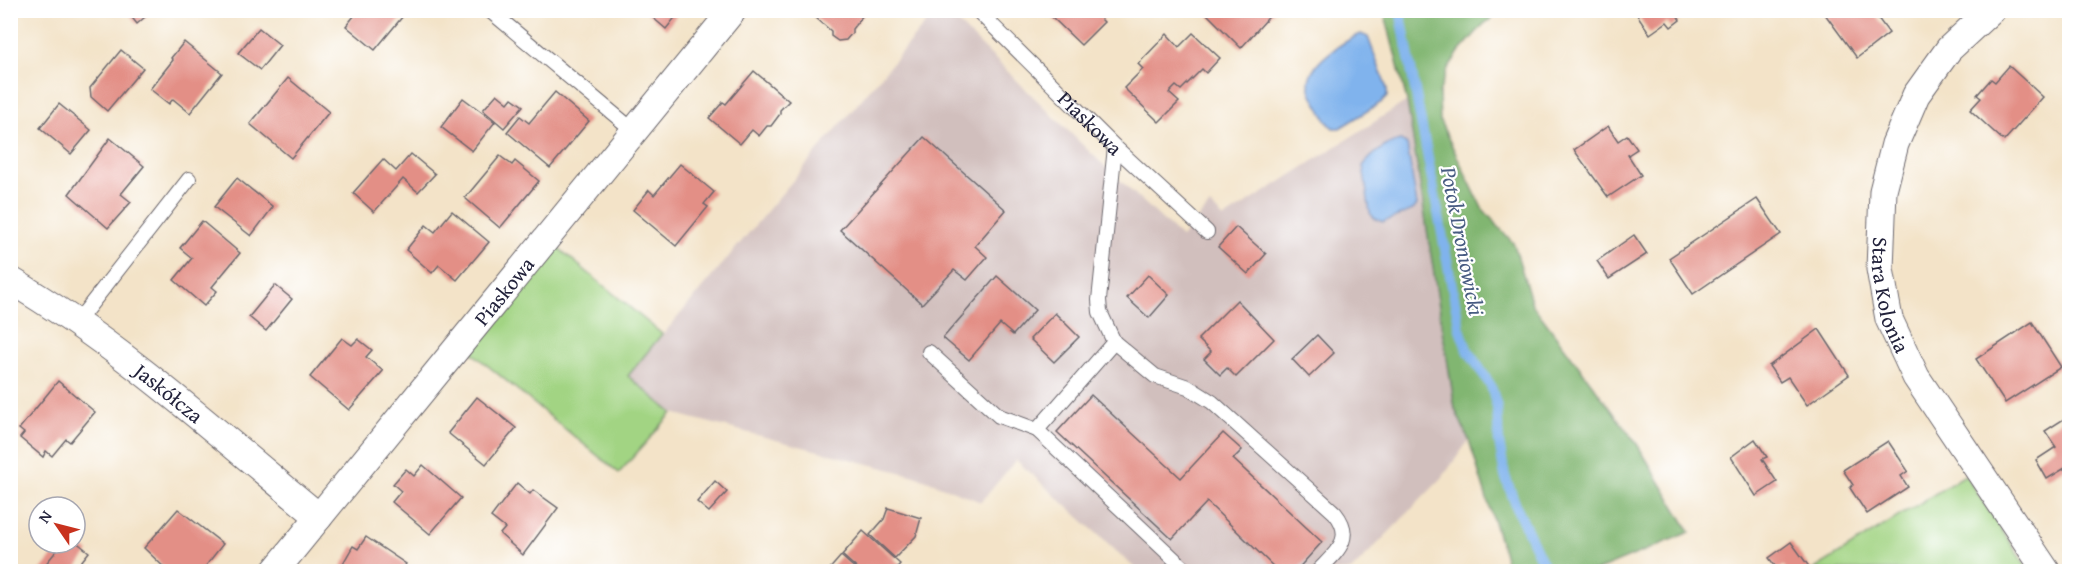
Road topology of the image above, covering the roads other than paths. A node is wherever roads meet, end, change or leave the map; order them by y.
1 (489, 10) edge
2 (733, 10) edge
3 (977, 10) edge
4 (1991, 10) edge
5 (634, 131) junction
6 (1115, 147) junction
7 (189, 179) dead end
8 (1207, 232) dead end
9 (10, 280) edge
10 (77, 321) junction
11 (1114, 342) junction
12 (929, 352) dead end
13 (1037, 430) junction
14 (319, 517) junction
15 (274, 572) edge
16 (1188, 572) edge
17 (1317, 572) edge
18 (2047, 572) edge

1 - 5 lane
2 - 5 street, Piaskowa
3 - 6 lane, Piaskowa
4 - 18 street, Stara Kolonia
5 - 14 street, Piaskowa
6 - 8 lane, Piaskowa
6 - 11 lane
7 - 10 lane
9 - 10 street, Jaskółcza
10 - 14 street, Jaskółcza
11 - 13 lane
11 - 17 lane
12 - 13 lane
13 - 16 lane
14 - 15 street, Piaskowa

